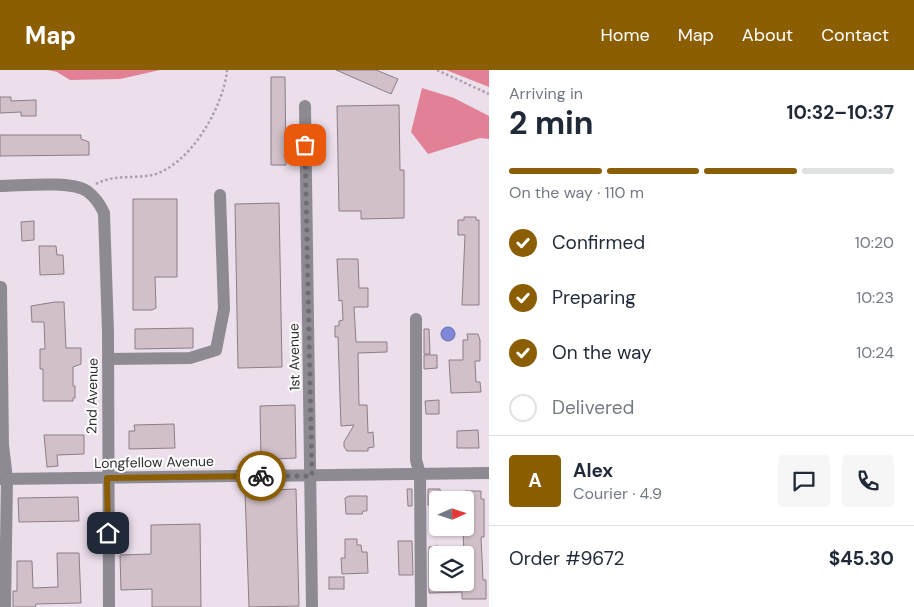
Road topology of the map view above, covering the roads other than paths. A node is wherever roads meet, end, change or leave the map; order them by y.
1 (305, 106) dead end
2 (0, 186) edge
3 (220, 195) dead end
4 (1, 286) edge
5 (416, 319) dead end
6 (108, 358) junction
7 (489, 473) edge
8 (420, 474) junction
9 (312, 476) junction
10 (107, 478) junction
11 (4, 479) edge
12 (5, 607) edge
13 (109, 607) edge
14 (312, 607) edge
15 (421, 607) edge

1 - 9 street, 1st Avenue
2 - 6 street, 2nd Avenue
3 - 6 street
4 - 11 street
5 - 8 street
6 - 10 street, 2nd Avenue
7 - 8 street, Longfellow Avenue
8 - 9 street, Longfellow Avenue
8 - 15 street
9 - 10 street, Longfellow Avenue
9 - 14 street, 1st Avenue
10 - 11 street, Longfellow Avenue
10 - 13 street, 2nd Avenue
11 - 12 street

